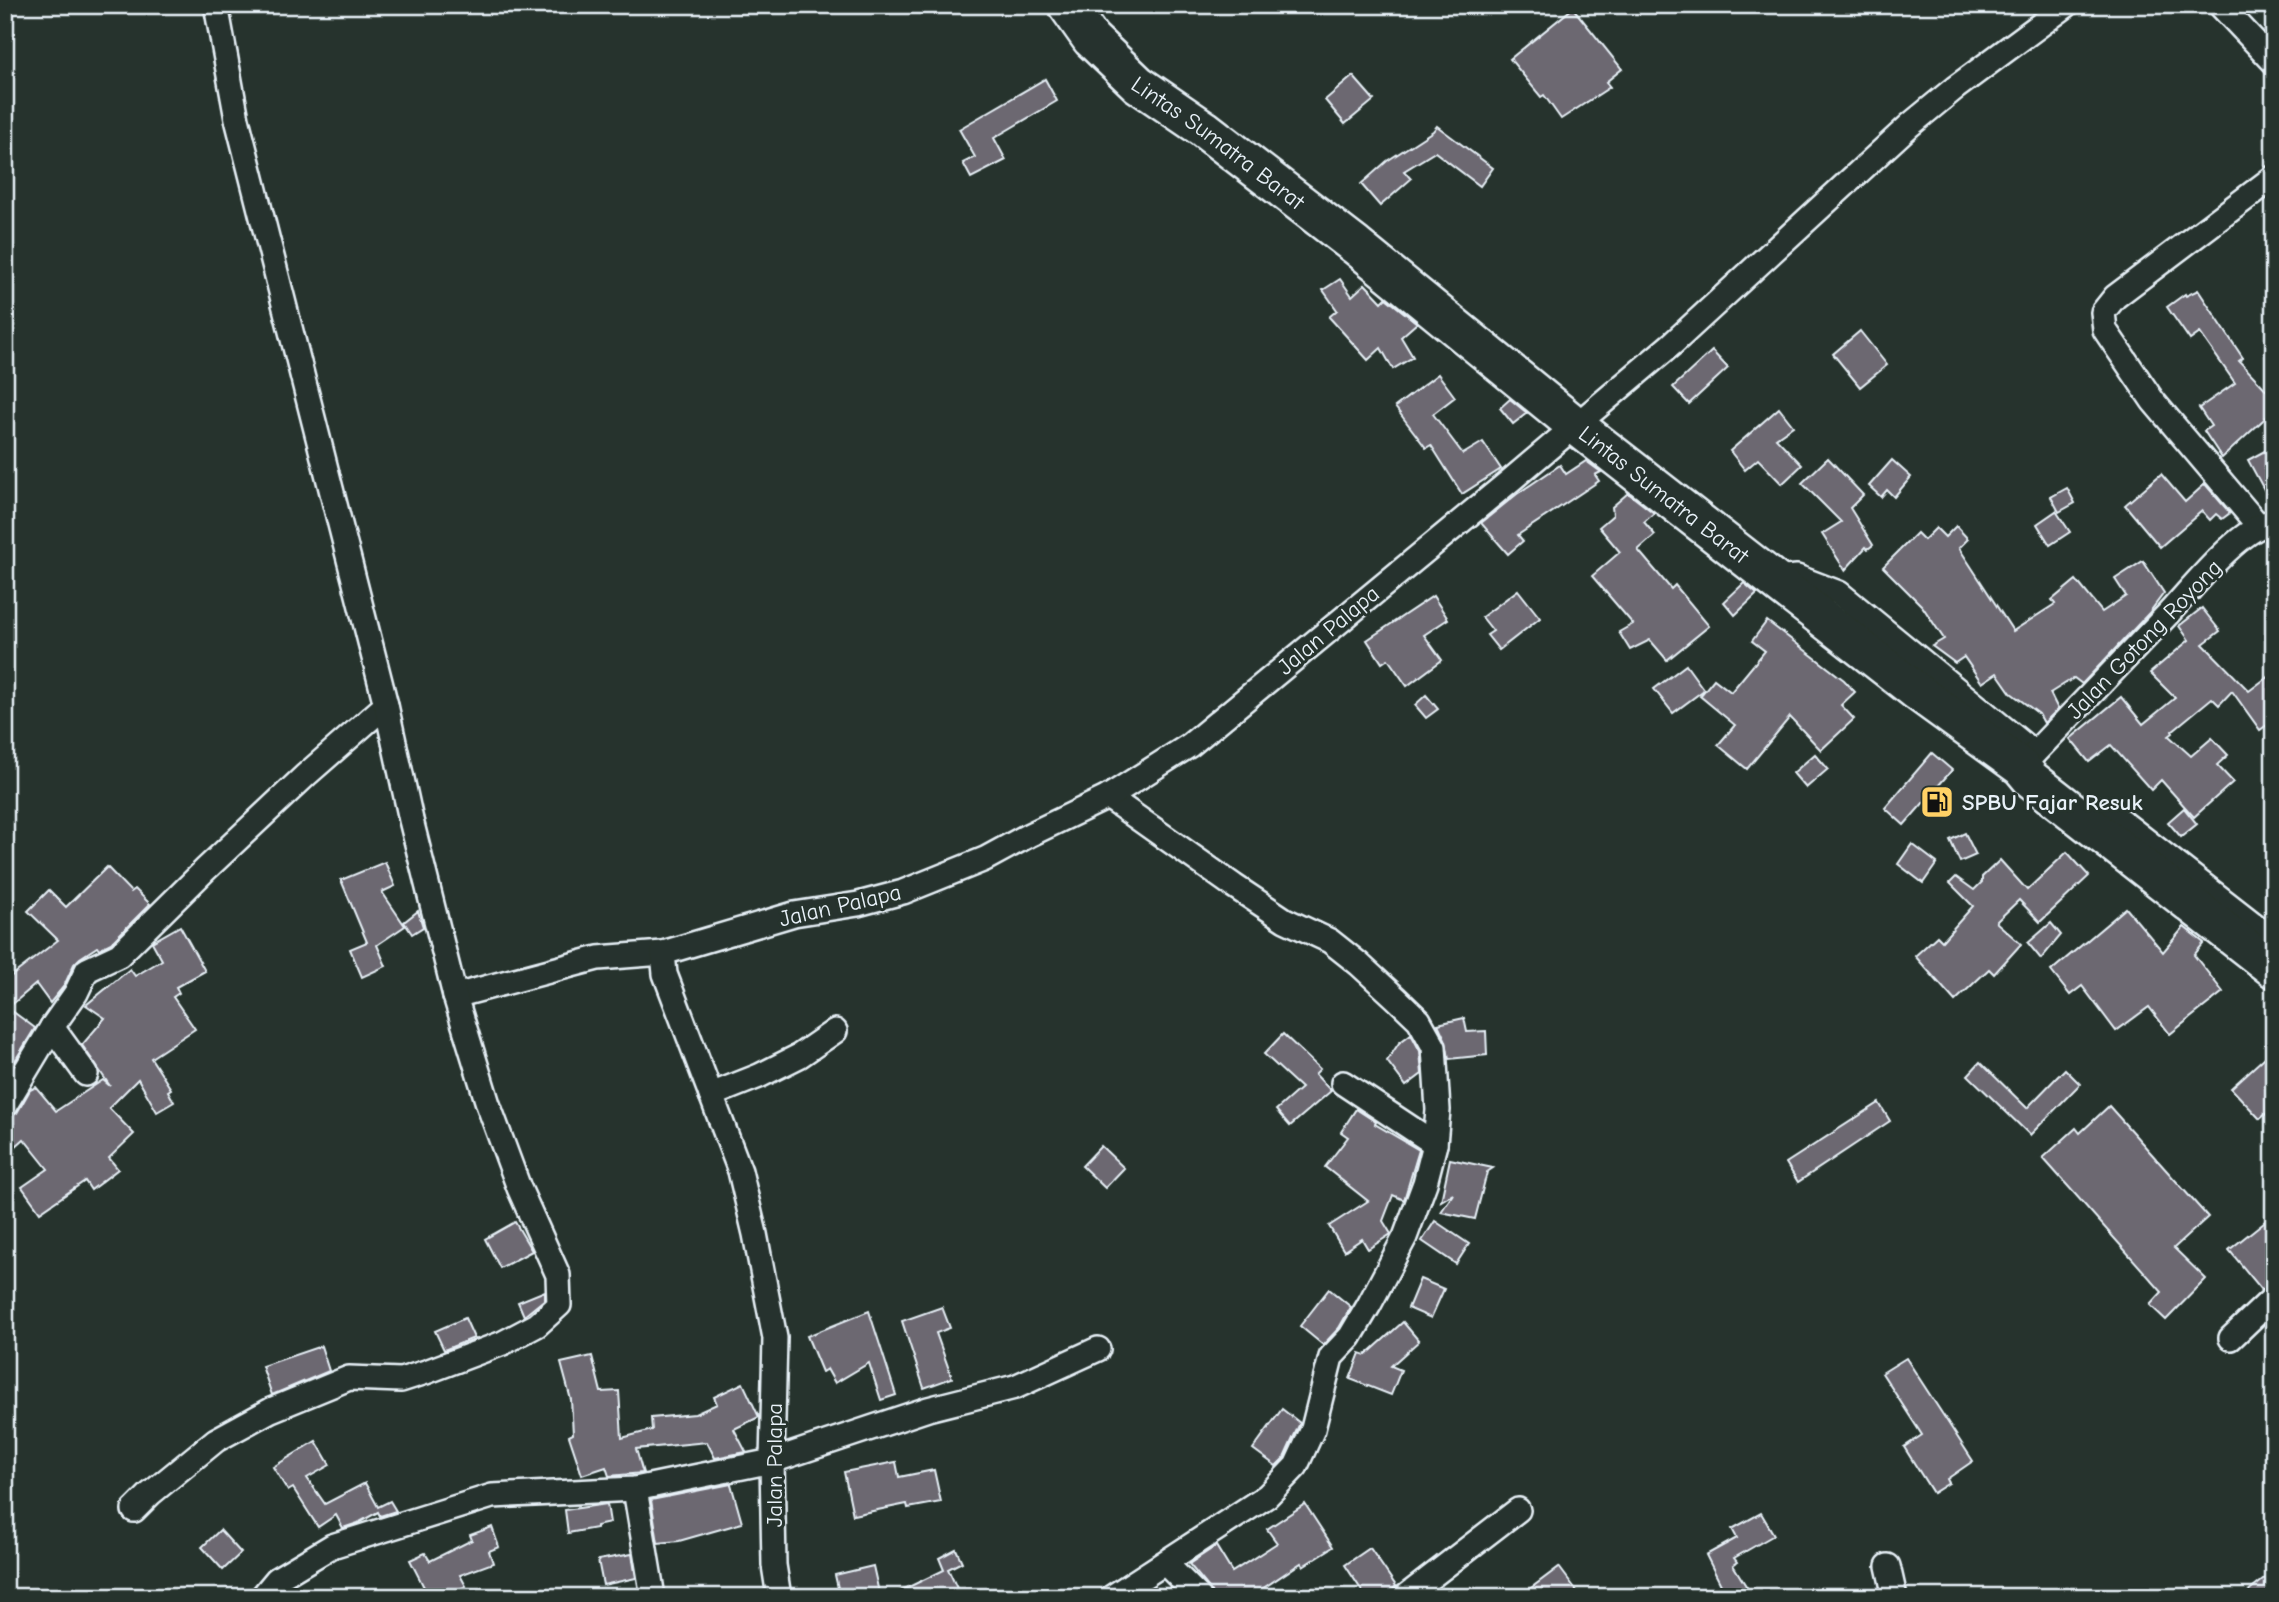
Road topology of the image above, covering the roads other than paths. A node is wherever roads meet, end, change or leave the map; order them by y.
1 (216, 5) edge
2 (1066, 5) edge
3 (2067, 5) edge
4 (2220, 5) edge
5 (2273, 60) edge
6 (2274, 177) edge
7 (1575, 425) junction
8 (2266, 523) edge
9 (386, 705) junction
10 (2028, 760) junction
11 (1108, 797) junction
12 (2078, 816) junction
13 (2274, 940) edge
14 (663, 953) junction
15 (2274, 968) edge
16 (455, 996) junction
17 (52, 1027) junction
18 (835, 1031) dead end
19 (86, 1074) dead end
20 (1343, 1083) dead end
21 (711, 1094) junction
22 (5, 1105) edge
23 (1435, 1144) junction
24 (2274, 1297) edge
25 (2231, 1338) dead end
26 (1098, 1349) dead end
27 (772, 1461) junction
28 (635, 1489) junction
29 (134, 1510) dead end
30 (1518, 1510) dead end
31 (1165, 1563) junction
32 (1888, 1566) dead end
33 (262, 1597) edge
34 (653, 1597) edge
35 (779, 1597) edge
36 (1112, 1597) edge
37 (1199, 1597) edge
38 (1405, 1597) edge
39 (1895, 1597) edge

1 - 9 street
2 - 7 highway, Lintas Sumatra Barat
3 - 7 street, Jalan Palapa
4 - 5 street
6 - 8 street
7 - 10 highway, Lintas Sumatra Barat
7 - 11 street, Jalan Palapa
8 - 10 street, Jalan Gotong Royong
9 - 16 street
9 - 17 street
10 - 12 highway, Lintas Sumatra Barat
11 - 14 street, Jalan Palapa
11 - 23 street
12 - 13 street
12 - 15 highway, Lintas Sumatra Barat
14 - 16 street
14 - 21 street, Jalan Palapa
16 - 29 street
17 - 19 street
17 - 22 street
18 - 21 street
20 - 23 street
21 - 27 street, Jalan Palapa
23 - 31 street
24 - 25 street
26 - 27 street
27 - 28 street
27 - 35 street, Jalan Palapa
28 - 33 street
28 - 34 street
30 - 38 street
31 - 36 street
31 - 37 street
32 - 39 street

